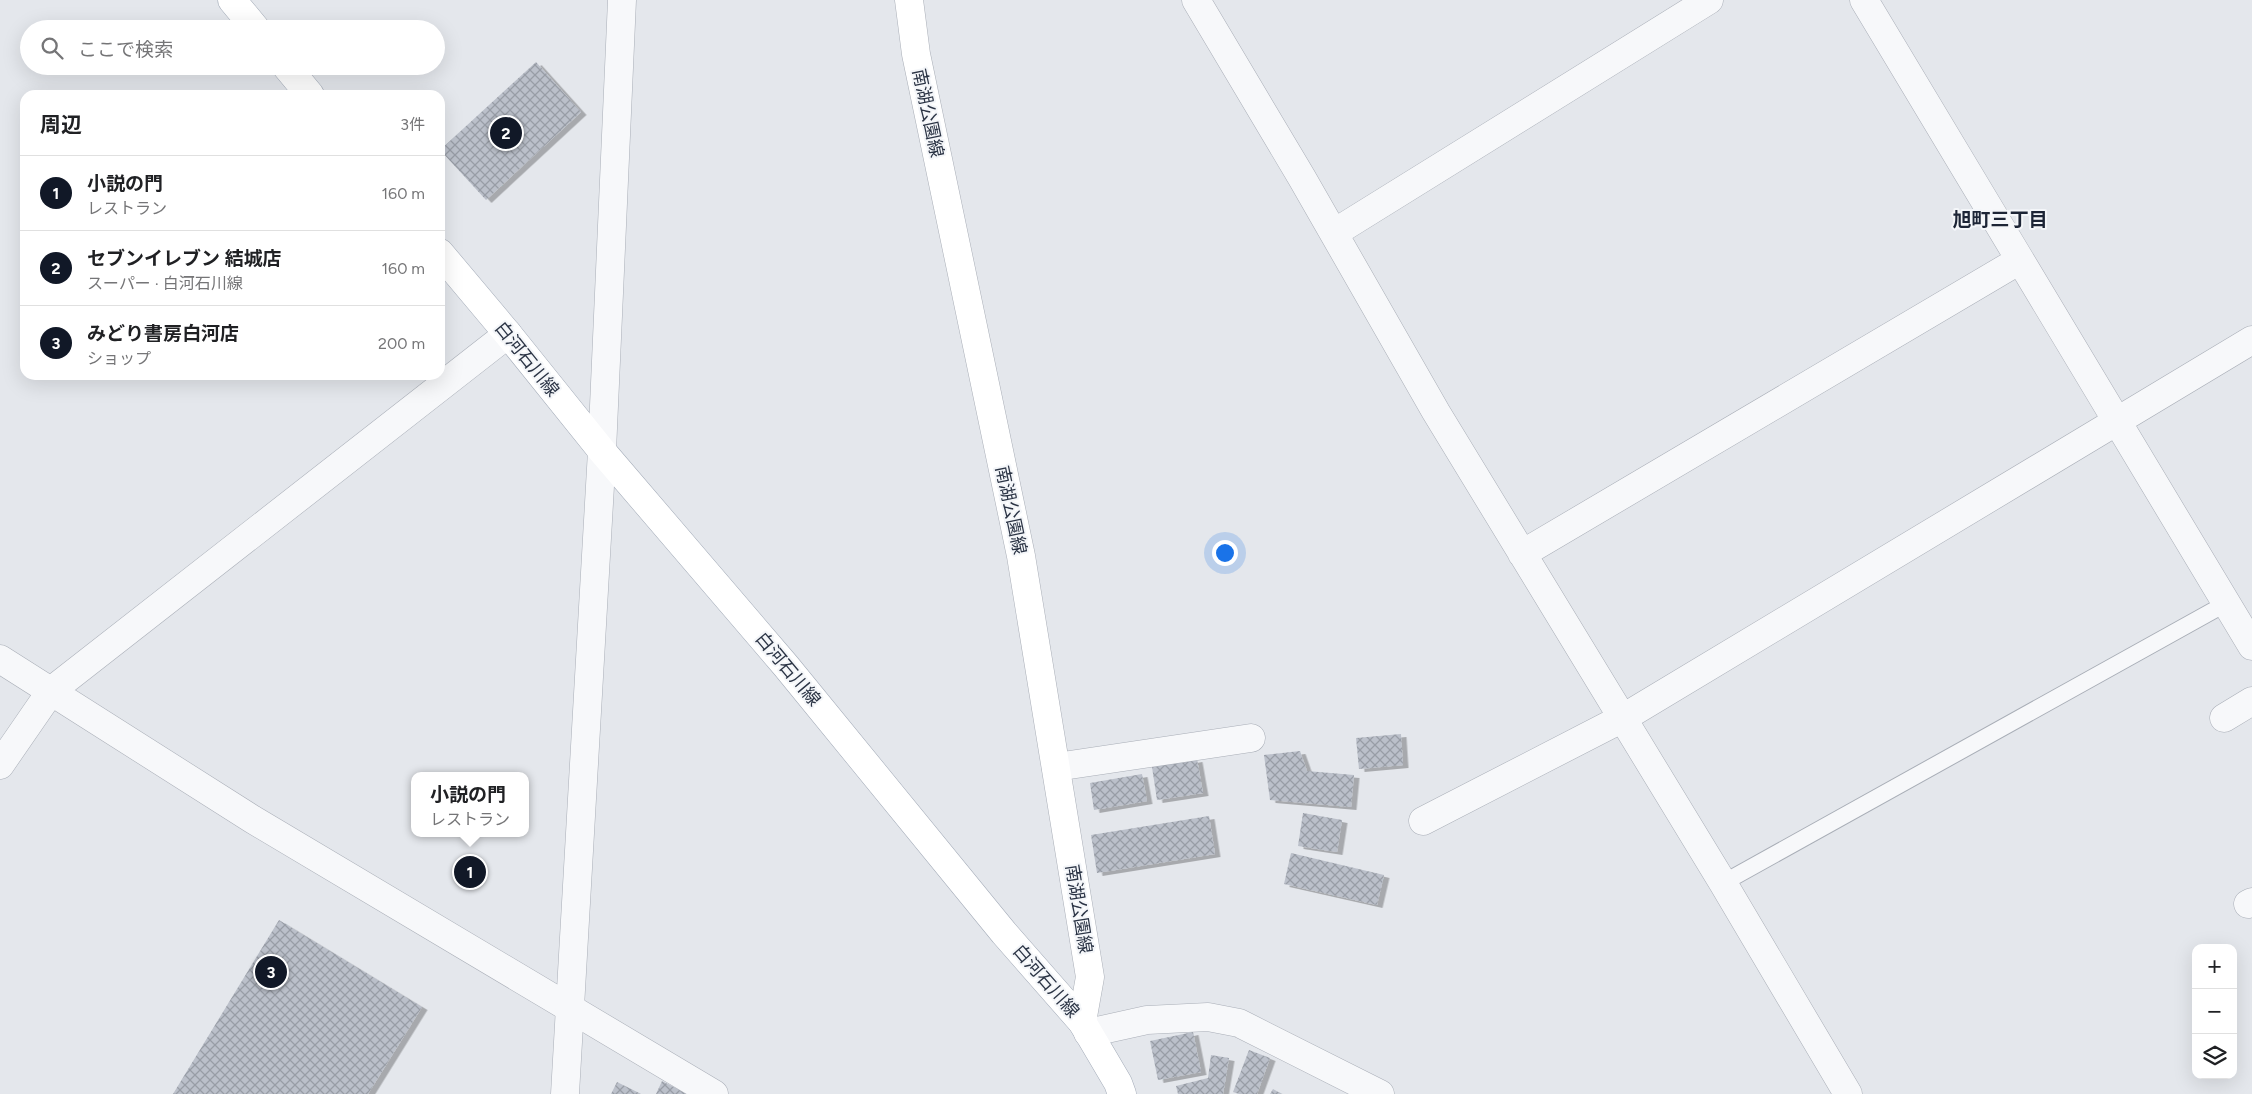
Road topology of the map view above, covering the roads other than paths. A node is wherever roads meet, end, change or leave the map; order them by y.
1 (232, 0) edge
2 (622, 0) edge
3 (909, 0) edge
4 (1196, 0) edge
5 (1709, 0) edge
6 (1864, 0) edge
7 (249, 20) edge
8 (293, 75) edge
9 (306, 90) edge
10 (1334, 233) junction
11 (445, 259) edge
12 (2020, 260) junction
13 (508, 334) junction
14 (2252, 340) edge
15 (2117, 421) junction
16 (602, 451) junction
17 (1522, 554) junction
18 (2226, 604) junction
19 (2252, 646) edge
20 (0, 659) edge
21 (51, 690) junction
22 (2252, 701) edge
23 (1623, 718) junction
24 (2224, 718) dead end
25 (1251, 738) dead end
26 (0, 765) edge
27 (1056, 767) junction
28 (1423, 821) dead end
29 (1723, 883) junction
30 (569, 1006) junction
31 (1085, 1028) junction
32 (565, 1094) edge
33 (714, 1094) edge
34 (1122, 1094) edge
35 (1380, 1094) edge
36 (1848, 1094) edge

1 - 7 main road
2 - 16 street
3 - 27 main road, 南湖公園線
4 - 10 street
5 - 10 street
6 - 12 street
8 - 9 main road
10 - 17 street
11 - 13 main road, 白河石川線
12 - 15 street
12 - 17 street
13 - 16 main road, 白河石川線
13 - 21 street
14 - 15 street
15 - 18 street
15 - 23 street
16 - 30 street
16 - 31 main road, 白河石川線
17 - 23 street
18 - 19 street
18 - 29 lane
20 - 21 street
21 - 26 street
21 - 30 street
22 - 24 street
23 - 28 street
23 - 29 street
25 - 27 street
27 - 31 main road, 南湖公園線
29 - 36 street
30 - 32 street
30 - 33 street
31 - 34 main road, 白河石川線
31 - 35 street

